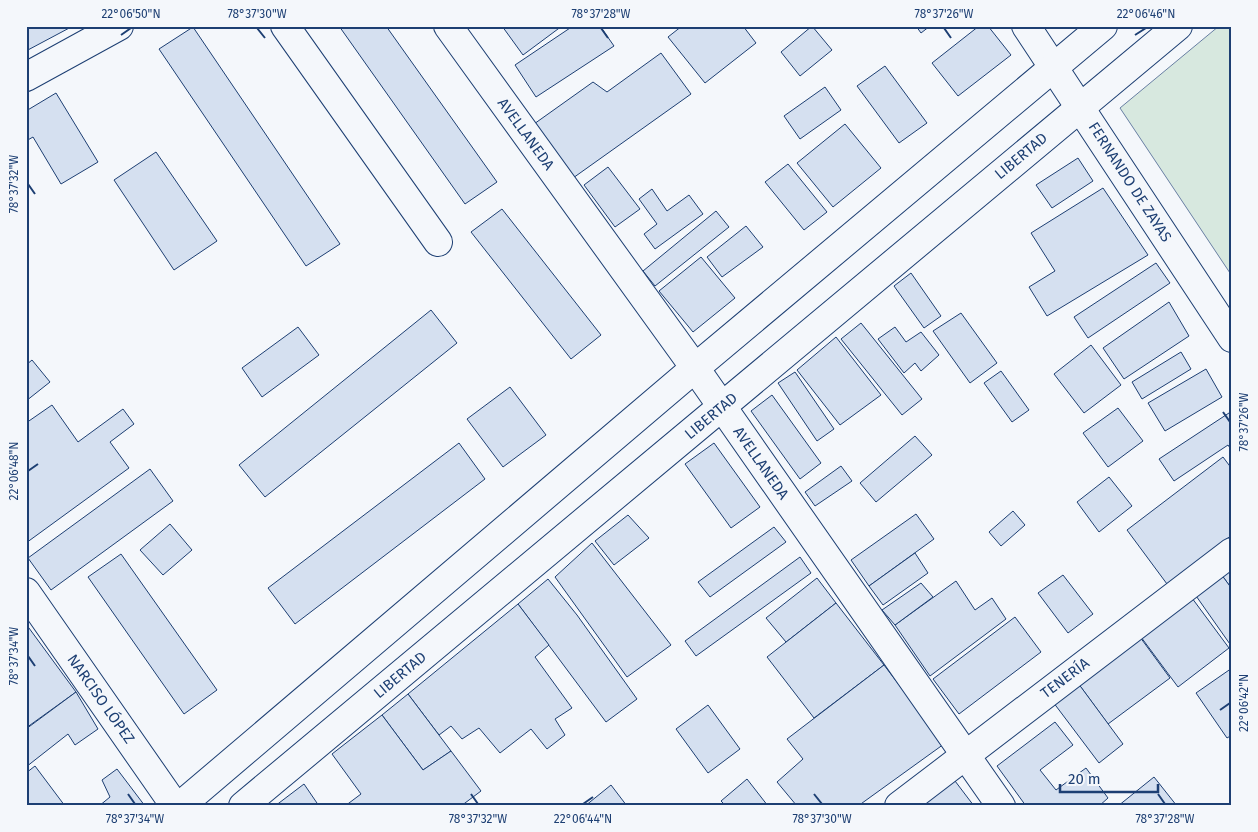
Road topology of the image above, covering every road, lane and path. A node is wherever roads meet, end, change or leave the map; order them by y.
1 (119, 26) edge
2 (285, 26) edge
3 (448, 26) edge
4 (1026, 26) edge
5 (1103, 26) edge
6 (1178, 26) edge
7 (1054, 68) junction
8 (26, 77) edge
9 (1080, 107) junction
10 (438, 242) dead end
11 (1232, 338) edge
12 (695, 368) junction
13 (722, 407) junction
14 (1232, 552) edge
15 (26, 592) edge
16 (965, 754) junction
17 (175, 806) edge
18 (180, 806) edge
19 (243, 806) edge
20 (899, 806) edge
21 (1001, 806) edge

1 - 8 main road
2 - 10 main road
3 - 12 main road, AVELLANEDA
4 - 7 main road, FERNANDO DE ZAYAS
5 - 7 main road
6 - 9 main road, LIBERTAD
7 - 9 main road, FERNANDO DE ZAYAS
7 - 12 main road
9 - 11 main road, FERNANDO DE ZAYAS
9 - 13 main road, LIBERTAD
12 - 13 main road, AVELLANEDA
12 - 18 main road
13 - 16 main road, AVELLANEDA
13 - 19 main road, LIBERTAD
14 - 16 main road, TENERÍA
15 - 17 main road, NARCISO LÓPEZ
16 - 20 main road, TENERÍA
16 - 21 main road, AVELLANEDA

